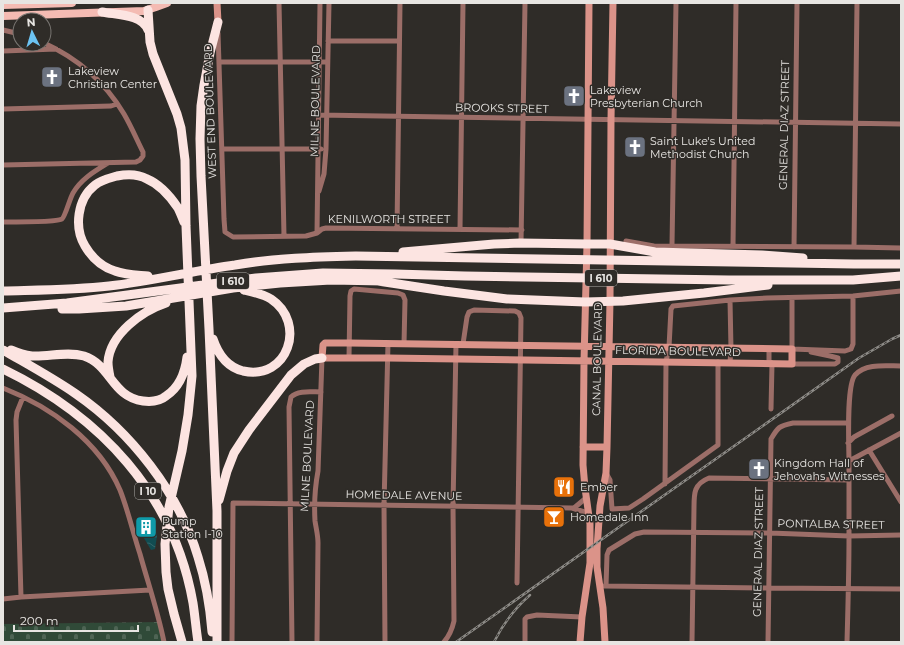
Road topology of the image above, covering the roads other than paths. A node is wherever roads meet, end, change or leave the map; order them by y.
1 (68, 3) edge
2 (72, 3) edge
3 (217, 3) edge
4 (279, 3) edge
5 (320, 3) edge
6 (329, 3) edge
7 (400, 3) edge
8 (463, 3) edge
9 (525, 3) edge
10 (590, 3) edge
11 (614, 3) edge
12 (676, 3) edge
13 (736, 3) edge
14 (797, 3) edge
15 (857, 3) edge
16 (164, 4) edge
17 (3, 5) edge
18 (147, 7) edge
19 (102, 12) junction
20 (68, 14) junction
21 (3, 16) edge
22 (218, 22) junction
23 (149, 32) junction
24 (328, 41) junction
25 (399, 42) junction
26 (52, 47) edge
27 (57, 49) junction
28 (3, 51) edge
29 (219, 62) junction
30 (281, 62) junction
31 (319, 62) junction
32 (327, 62) junction
33 (116, 104) junction
34 (3, 109) edge
35 (318, 115) junction
36 (326, 115) junction
37 (397, 116) junction
38 (461, 117) junction
39 (523, 118) junction
40 (588, 120) junction
41 (611, 120) junction
42 (674, 120) junction
43 (735, 121) junction
44 (795, 122) junction
45 (856, 123) junction
46 (901, 124) edge
47 (222, 148) junction
48 (282, 148) junction
49 (318, 149) junction
50 (326, 149) junction
51 (109, 163) junction
52 (3, 165) edge
53 (317, 198) junction
54 (224, 219) joint
55 (3, 222) edge
56 (186, 226) junction
57 (396, 229) junction
58 (460, 230) junction
59 (522, 230) junction
60 (317, 233) junction
61 (284, 236) junction
62 (626, 241) dead end
63 (521, 243) junction
64 (587, 244) junction
65 (610, 244) junction
66 (672, 246) junction
67 (733, 246) junction
68 (794, 247) junction
69 (854, 247) junction
70 (901, 248) edge
71 (356, 256) junction
72 (854, 264) junction
73 (901, 264) edge
74 (465, 276) junction
75 (901, 276) edge
76 (168, 277) junction
77 (853, 280) junction
78 (378, 281) junction
79 (233, 288) junction
80 (3, 291) edge
81 (901, 291) edge
82 (185, 296) junction
83 (853, 296) junction
84 (792, 298) junction
85 (730, 300) junction
86 (610, 301) junction
87 (585, 302) junction
88 (3, 308) edge
89 (210, 329) junction
90 (190, 336) junction
91 (349, 343) junction
92 (388, 343) junction
93 (325, 344) joint
94 (404, 344) junction
95 (459, 344) junction
96 (521, 345) junction
97 (585, 346) junction
98 (3, 347) edge
99 (608, 347) junction
100 (641, 347) junction
101 (669, 348) junction
102 (700, 348) junction
103 (731, 349) junction
104 (769, 349) junction
105 (3, 350) edge
106 (792, 350) junction
107 (322, 358) junction
108 (349, 358) junction
109 (388, 358) junction
110 (455, 359) junction
111 (520, 360) junction
112 (584, 361) junction
113 (608, 361) junction
114 (641, 361) junction
115 (666, 362) junction
116 (700, 362) junction
117 (718, 362) junction
118 (730, 362) junction
119 (772, 364) junction
120 (792, 364) junction
121 (901, 366) edge
122 (3, 369) edge
123 (110, 378) junction
124 (3, 388) edge
125 (321, 392) junction
126 (23, 397) junction
127 (771, 409) dead end
128 (892, 416) dead end
129 (848, 423) junction
130 (901, 433) edge
131 (848, 443) junction
132 (583, 446) junction
133 (607, 446) junction
134 (869, 450) junction
135 (849, 461) junction
136 (606, 473) junction
137 (770, 479) junction
138 (849, 480) junction
139 (665, 484) junction
140 (586, 498) junction
141 (901, 502) edge
142 (290, 503) junction
143 (314, 503) junction
144 (384, 505) junction
145 (453, 506) junction
146 (518, 507) junction
147 (574, 508) junction
148 (217, 511) junction
149 (588, 513) junction
150 (693, 533) junction
151 (770, 533) junction
152 (901, 535) edge
153 (849, 536) junction
154 (517, 583) dead end
155 (603, 585) junction
156 (693, 587) junction
157 (769, 588) junction
158 (848, 589) junction
159 (901, 589) edge
160 (150, 590) junction
161 (21, 597) junction
162 (3, 599) edge
163 (582, 617) junction
164 (164, 642) edge
165 (182, 642) edge
166 (198, 642) edge
167 (212, 642) edge
168 (217, 642) edge
169 (232, 642) edge
170 (292, 642) edge
171 (317, 642) edge
172 (385, 642) edge
173 (444, 642) edge
174 (525, 642) edge
175 (580, 642) edge
176 (605, 642) edge
177 (692, 642) edge
178 (768, 642) edge
179 (847, 642) edge

1 - 2 main road
1 - 17 main road
1 - 20 main road
3 - 22 main road, WEST END BOULEVARD
4 - 30 street
5 - 31 street, MILNE BOULEVARD
6 - 24 street, MILNE BOULEVARD
7 - 25 street
8 - 38 street
9 - 39 street
10 - 40 main road, CANAL BOULEVARD
11 - 41 main road, CANAL BOULEVARD
12 - 42 street
13 - 43 street
14 - 44 street, GENERAL DIAZ STREET
15 - 45 street
16 - 18 main road
18 - 19 main road
18 - 23 highway
19 - 20 main road
19 - 23 highway
20 - 21 main road
22 - 29 street, WEST END BOULEVARD
22 - 89 highway
23 - 56 highway
24 - 25 street
24 - 32 street, MILNE BOULEVARD
25 - 37 street
26 - 27 street
27 - 28 street
27 - 33 street
29 - 30 street
29 - 47 street, WEST END BOULEVARD
30 - 31 street
30 - 48 street
31 - 32 street
31 - 35 street, MILNE BOULEVARD
32 - 36 street, MILNE BOULEVARD
33 - 34 street
33 - 51 street
35 - 36 street, BROOKS STREET
35 - 49 street, MILNE BOULEVARD
36 - 37 street, BROOKS STREET
36 - 50 street, MILNE BOULEVARD
37 - 38 street, BROOKS STREET
37 - 57 street
38 - 39 street, BROOKS STREET
38 - 58 street
39 - 40 street, BROOKS STREET
39 - 59 street
40 - 41 street, BROOKS STREET
40 - 64 main road, CANAL BOULEVARD
41 - 42 street, BROOKS STREET
41 - 65 main road, CANAL BOULEVARD
42 - 43 street, BROOKS STREET
42 - 66 street
43 - 44 street, BROOKS STREET
43 - 67 street
44 - 45 street, BROOKS STREET
44 - 68 street, GENERAL DIAZ STREET
45 - 46 street, BROOKS STREET
45 - 69 street
47 - 48 street
47 - 54 street, WEST END BOULEVARD
48 - 49 street
48 - 61 street
49 - 50 street
49 - 53 street, MILNE BOULEVARD
50 - 53 street, MILNE BOULEVARD
51 - 52 street
51 - 55 street
53 - 60 street, MILNE BOULEVARD
54 - 61 street, KENILWORTH STREET
56 - 76 highway
56 - 90 highway
57 - 58 street, KENILWORTH STREET
57 - 60 street, KENILWORTH STREET
58 - 59 street, KENILWORTH STREET
59 - 63 street
60 - 61 street, KENILWORTH STREET
62 - 66 street
63 - 64 highway
63 - 71 highway
64 - 65 highway
64 - 87 main road, CANAL BOULEVARD
65 - 72 highway
65 - 86 main road, CANAL BOULEVARD
66 - 67 street
67 - 68 street
68 - 69 street
69 - 70 street
71 - 72 highway, I 610
71 - 76 highway, I 610
72 - 73 highway, I 610
74 - 77 highway, I 610
74 - 78 highway
74 - 88 highway, I 610
75 - 77 highway, I 610
76 - 80 highway, I 610
77 - 86 highway
78 - 79 highway
78 - 87 highway
79 - 82 highway
79 - 89 highway
81 - 83 street
82 - 88 highway
82 - 123 highway
83 - 84 street
83 - 106 street, FLORIDA BOULEVARD
84 - 85 street
84 - 106 street
85 - 101 street
85 - 103 street
86 - 87 highway
86 - 99 main road, CANAL BOULEVARD
87 - 97 main road, CANAL BOULEVARD
89 - 148 highway
90 - 123 highway
90 - 165 highway
91 - 92 main road, FLORIDA BOULEVARD
91 - 93 main road, FLORIDA BOULEVARD
91 - 94 street
91 - 108 street
92 - 94 main road, FLORIDA BOULEVARD
92 - 109 street
93 - 107 main road, MILNE BOULEVARD
94 - 95 main road, FLORIDA BOULEVARD
95 - 96 main road, FLORIDA BOULEVARD
95 - 96 street
95 - 110 street
96 - 97 main road, FLORIDA BOULEVARD
96 - 111 street
97 - 99 main road, FLORIDA BOULEVARD
97 - 112 main road, CANAL BOULEVARD
98 - 123 highway
99 - 100 main road, FLORIDA BOULEVARD
99 - 113 main road, CANAL BOULEVARD
100 - 101 main road, FLORIDA BOULEVARD
100 - 114 main road
101 - 102 main road, FLORIDA BOULEVARD
101 - 115 street
102 - 103 main road, FLORIDA BOULEVARD
102 - 116 main road
103 - 104 main road, FLORIDA BOULEVARD
103 - 118 street
104 - 106 main road, FLORIDA BOULEVARD
104 - 119 street
105 - 167 highway, I 10
106 - 120 main road
106 - 120 street, FLORIDA BOULEVARD
107 - 108 main road, FLORIDA BOULEVARD
107 - 125 street, MILNE BOULEVARD
107 - 148 highway
108 - 109 main road, FLORIDA BOULEVARD
109 - 110 main road, FLORIDA BOULEVARD
109 - 144 street
110 - 111 main road, FLORIDA BOULEVARD
110 - 145 street
111 - 112 main road, FLORIDA BOULEVARD
111 - 146 street
112 - 113 main road, FLORIDA BOULEVARD
112 - 132 main road, CANAL BOULEVARD
113 - 114 main road, FLORIDA BOULEVARD
113 - 133 main road, CANAL BOULEVARD
114 - 115 main road, FLORIDA BOULEVARD
115 - 116 main road, FLORIDA BOULEVARD
115 - 139 street
116 - 117 main road, FLORIDA BOULEVARD
117 - 118 main road, FLORIDA BOULEVARD
117 - 139 street
118 - 119 main road, FLORIDA BOULEVARD
119 - 120 main road, FLORIDA BOULEVARD
119 - 127 street
121 - 129 street
122 - 166 highway, I 10
124 - 126 street
125 - 142 street
125 - 143 street, MILNE BOULEVARD
126 - 160 street
126 - 161 street
128 - 131 street
129 - 131 street
129 - 137 street, GENERAL DIAZ STREET
130 - 134 street
131 - 135 street
132 - 133 main road
132 - 140 main road, CANAL BOULEVARD
133 - 136 main road, CANAL BOULEVARD
134 - 135 street
134 - 141 street
135 - 138 street
136 - 139 street
136 - 155 main road, CANAL BOULEVARD
137 - 138 street
137 - 150 street
137 - 151 street, GENERAL DIAZ STREET
138 - 153 street
140 - 147 street
140 - 149 main road, CANAL BOULEVARD
142 - 143 street, HOMEDALE AVENUE
142 - 169 street, HOMEDALE AVENUE
142 - 170 street
143 - 144 street, HOMEDALE AVENUE
143 - 171 street, MILNE BOULEVARD
144 - 145 street, HOMEDALE AVENUE
144 - 172 street
145 - 146 street, HOMEDALE AVENUE
145 - 173 street
146 - 147 street, HOMEDALE AVENUE
146 - 154 street
147 - 149 street, HOMEDALE AVENUE
148 - 168 highway
149 - 163 main road, CANAL BOULEVARD
150 - 151 street, PONTALBA STREET
150 - 155 street, PONTALBA STREET
150 - 156 street
151 - 153 street, PONTALBA STREET
151 - 157 street, GENERAL DIAZ STREET
152 - 153 street, PONTALBA STREET
153 - 158 street
155 - 156 street
155 - 176 main road, CANAL BOULEVARD
156 - 157 street
156 - 177 street
157 - 158 street
157 - 178 street, GENERAL DIAZ STREET
158 - 159 street
158 - 179 street
160 - 161 street
160 - 164 street
161 - 162 street
163 - 174 street
163 - 175 main road, CANAL BOULEVARD

